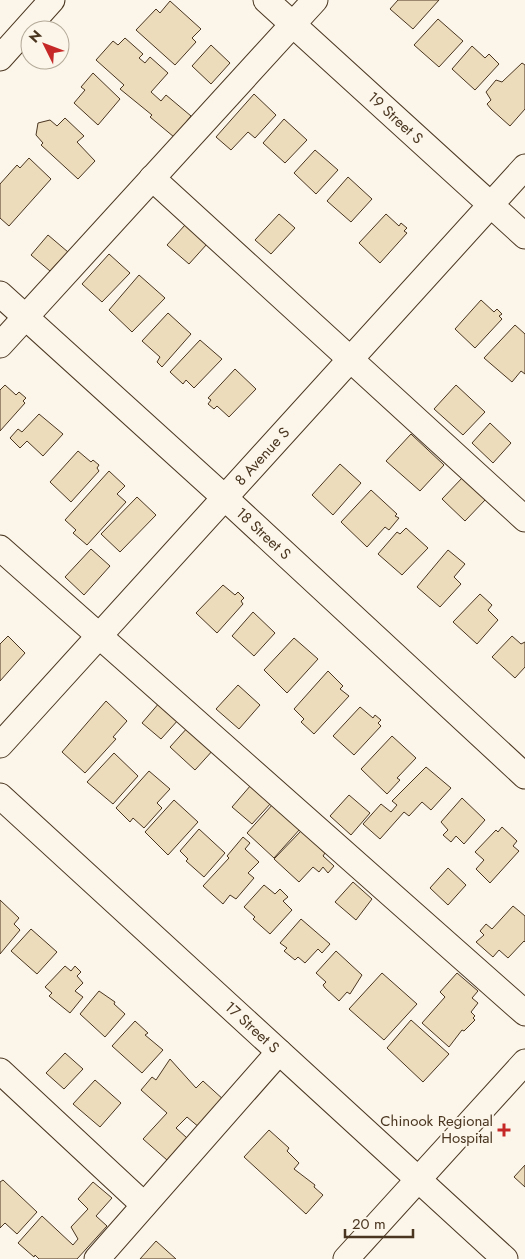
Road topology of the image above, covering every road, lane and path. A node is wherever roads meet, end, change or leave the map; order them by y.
1 (52, 0) edge
2 (266, 0) edge
3 (315, 0) edge
4 (293, 25) junction
5 (0, 58) edge
6 (525, 167) edge
7 (152, 178) junction
8 (491, 204) junction
9 (525, 236) edge
10 (0, 294) edge
11 (25, 317) junction
12 (0, 345) edge
13 (351, 359) junction
14 (225, 498) junction
15 (525, 519) edge
16 (0, 548) edge
17 (100, 636) junction
18 (0, 745) edge
19 (525, 776) edge
20 (0, 796) edge
21 (525, 1013) edge
22 (279, 1052) junction
23 (525, 1062) edge
24 (0, 1071) edge
25 (417, 1180) junction
26 (144, 1205) junction
27 (97, 1259) edge
28 (346, 1259) edge
29 (505, 1259) edge

1 - 5 street
2 - 4 street, 19 Street S
3 - 4 street
4 - 7 street
4 - 8 street, 19 Street S
6 - 8 street, 8 Avenue S
7 - 11 street
7 - 13 street
8 - 9 street, 19 Street S
8 - 13 street, 8 Avenue S
10 - 11 street, 18 Street S
11 - 12 street
11 - 14 street, 18 Street S
13 - 14 street, 8 Avenue S
13 - 15 street
14 - 17 street, 8 Avenue S
14 - 19 street, 18 Street S
16 - 17 street
17 - 18 street, 8 Avenue S
17 - 21 street
20 - 22 street, 17 Street S
22 - 25 street, 17 Street S
22 - 26 street
23 - 25 street
24 - 26 street
25 - 28 street
25 - 29 street, 17 Street S
26 - 27 street

